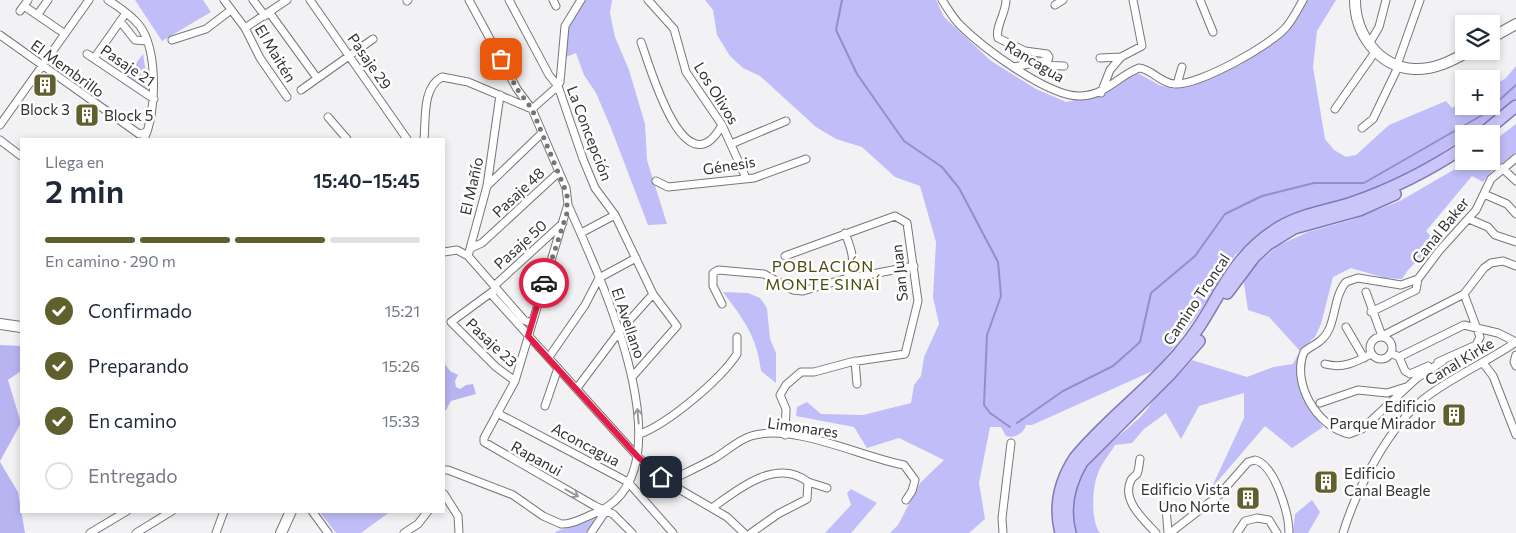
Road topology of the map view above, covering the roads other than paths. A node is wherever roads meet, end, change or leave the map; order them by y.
1 (89, 0) edge
2 (108, 0) edge
3 (224, 0) edge
4 (253, 0) edge
5 (287, 0) edge
6 (310, 0) edge
7 (469, 0) edge
8 (509, 0) edge
9 (581, 0) edge
10 (648, 0) edge
11 (942, 0) edge
12 (1006, 0) edge
13 (1063, 0) edge
14 (1133, 0) edge
15 (1200, 0) edge
16 (1303, 0) edge
17 (1355, 0) edge
18 (1386, 0) edge
19 (1420, 0) edge
20 (46, 1) edge
21 (1055, 4) dead end
22 (24, 6) edge
23 (231, 10) junction
24 (126, 13) junction
25 (38, 14) junction
26 (267, 14) junction
27 (120, 21) junction
28 (1516, 24) edge
29 (244, 28) junction
30 (1213, 32) dead end
31 (1500, 33) edge
32 (65, 34) junction
33 (0, 35) edge
34 (373, 39) dead end
35 (172, 40) dead end
36 (147, 41) junction
37 (641, 42) dead end
38 (1372, 48) junction
39 (88, 54) dead end
40 (350, 56) junction
41 (95, 57) junction
42 (1100, 58) dead end
43 (1121, 58) junction
44 (1455, 58) edge
45 (1031, 64) junction
46 (1398, 65) junction
47 (42, 66) junction
48 (1064, 66) dead end
49 (1014, 67) junction
50 (1182, 67) dead end
51 (317, 78) junction
52 (1177, 84) junction
53 (558, 86) junction
54 (301, 90) dead end
55 (1101, 93) junction
56 (500, 95) junction
57 (287, 97) dead end
58 (154, 98) junction
59 (1516, 106) edge
60 (532, 109) junction
61 (1335, 109) dead end
62 (1516, 115) edge
63 (328, 117) dead end
64 (786, 121) dead end
65 (0, 125) edge
66 (722, 125) junction
67 (1493, 125) edge
68 (1500, 127) edge
69 (1362, 128) dead end
70 (542, 134) junction
71 (143, 135) edge
72 (346, 138) edge
73 (406, 138) edge
74 (424, 138) edge
75 (0, 140) edge
76 (731, 144) junction
77 (1455, 152) edge
78 (20, 155) edge
79 (1516, 158) edge
80 (806, 159) dead end
81 (1455, 161) edge
82 (1502, 168) junction
83 (559, 172) junction
84 (746, 178) junction
85 (1516, 180) edge
86 (656, 181) dead end
87 (487, 186) junction
88 (1484, 194) junction
89 (568, 204) junction
90 (1516, 214) edge
91 (615, 215) junction
92 (1469, 219) junction
93 (564, 222) junction
94 (581, 233) junction
95 (845, 233) junction
96 (1516, 242) edge
97 (471, 248) junction
98 (445, 252) edge
99 (468, 256) junction
100 (785, 256) dead end
101 (636, 258) junction
102 (914, 266) junction
103 (1516, 266) edge
104 (599, 278) junction
105 (846, 279) junction
106 (1418, 279) junction
107 (493, 290) junction
108 (1366, 292) dead end
109 (653, 294) junction
110 (1464, 294) junction
111 (722, 304) dead end
112 (1372, 312) junction
113 (451, 322) joint
114 (531, 323) junction
115 (0, 324) edge
116 (20, 327) edge
117 (1346, 327) dead end
118 (1476, 328) junction
119 (619, 332) junction
120 (528, 336) junction
121 (1382, 336) junction
122 (737, 337) dead end
123 (1516, 342) edge
124 (1391, 353) junction
125 (1371, 354) junction
126 (1516, 355) edge
127 (549, 357) junction
128 (1398, 357) junction
129 (1364, 358) junction
130 (855, 361) junction
131 (1443, 361) junction
132 (1325, 364) dead end
133 (1483, 364) junction
134 (1516, 366) edge
135 (558, 368) junction
136 (633, 376) junction
137 (515, 381) junction
138 (857, 384) dead end
139 (1408, 387) junction
140 (577, 388) junction
141 (1320, 403) dead end
142 (545, 406) dead end
143 (497, 413) junction
144 (640, 434) junction
145 (785, 435) junction
146 (1516, 435) edge
147 (1011, 443) dead end
148 (638, 457) junction
149 (1140, 459) dead end
150 (446, 470) edge
151 (628, 482) junction
152 (667, 482) junction
153 (808, 482) junction
154 (827, 488) dead end
155 (445, 496) edge
156 (906, 500) dead end
157 (1166, 507) dead end
158 (712, 508) junction
159 (606, 509) junction
160 (124, 513) edge
161 (169, 513) edge
162 (223, 513) edge
163 (289, 513) edge
164 (313, 513) edge
165 (426, 513) edge
166 (90, 533) edge
167 (136, 533) edge
168 (216, 533) edge
169 (281, 533) edge
170 (328, 533) edge
171 (404, 533) edge
172 (459, 533) edge
173 (591, 533) edge
174 (632, 533) edge
175 (673, 533) edge
176 (744, 533) edge
177 (751, 533) edge
178 (1003, 533) edge
179 (1060, 533) edge
180 (1070, 533) edge
181 (1156, 533) edge
182 (1169, 533) edge
183 (1237, 533) edge
184 (1276, 533) edge
185 (1289, 533) edge
186 (1344, 533) edge

1 - 32 street
2 - 24 street
3 - 23 street, El Maitén
4 - 26 street, El Maitén
5 - 26 street
6 - 40 street, Pasaje 29
7 - 60 street, El Avellano
8 - 53 street, La Concepción
9 - 53 street
10 - 66 street, Los Olivos
11 - 49 street, Rancagua
12 - 45 street
13 - 21 street
14 - 43 street
15 - 30 street
16 - 52 street
17 - 38 street
18 - 38 street
19 - 46 street
20 - 25 street
22 - 25 street
23 - 29 street, El Maitén
23 - 35 street
24 - 27 street
24 - 36 street
25 - 32 street
26 - 29 street
26 - 51 street, El Maitén
27 - 36 street
27 - 41 street
28 - 31 street
29 - 57 street, El Maitén
32 - 47 street
33 - 47 street, El Membrillo
34 - 40 street
36 - 58 street
37 - 66 street
38 - 46 street
38 - 61 street
39 - 41 street, Pasaje 21
40 - 51 street
40 - 73 street, Pasaje 29
41 - 58 street, Pasaje 21
42 - 43 street
43 - 55 street
44 - 46 street
45 - 48 street
45 - 49 street
46 - 69 street
47 - 65 street
47 - 71 street, El Membrillo
49 - 55 street, Rancagua
50 - 52 street
51 - 54 street
52 - 55 street, Rancagua
53 - 60 street
53 - 91 street, La Concepción
56 - 60 street
56 - 74 street
56 - 87 street, El Mañío
58 - 71 street
59 - 67 main road
60 - 70 street, El Avellano
62 - 68 main road
63 - 72 street
64 - 76 street
66 - 76 street, Los Olivos
70 - 83 street, El Avellano
70 - 87 street
75 - 78 street
76 - 84 street, Los Olivos
77 - 179 main road, Camino Troncal
79 - 82 street, Canal Baker
80 - 84 street, Génesis
81 - 180 main road, Camino Troncal
82 - 85 street
82 - 88 street, Canal Baker
83 - 89 street, El Avellano
83 - 97 street, Pasaje 48
84 - 86 street, Génesis
87 - 97 street, El Mañío
88 - 90 street
88 - 92 street, Canal Baker
89 - 93 street, El Avellano
89 - 94 street, El Avellano
91 - 94 street
91 - 101 street, La Concepción
92 - 96 street
92 - 106 street, Canal Baker
93 - 107 street, Pasaje 50
93 - 114 street, El Avellano
94 - 104 street, El Avellano
95 - 100 street
95 - 102 street, San Juan
95 - 105 street
97 - 99 street, El Mañío
98 - 99 street
99 - 107 street
101 - 104 street
101 - 109 street, La Concepción
102 - 105 street
102 - 130 street, San Juan
103 - 110 street
104 - 119 street, El Avellano
104 - 127 street
105 - 111 street
106 - 112 street
106 - 139 street, Canal Baker
107 - 113 street, Pasaje 50
107 - 114 street
107 - 120 street
108 - 112 street
109 - 119 street
109 - 136 street, La Concepción
110 - 118 street
110 - 121 street
112 - 121 street
113 - 137 street, Pasaje 23
114 - 120 street, El Avellano
115 - 116 street
117 - 129 street
118 - 123 street
118 - 128 street
118 - 131 street
119 - 136 street, El Avellano
119 - 140 street
120 - 127 street
120 - 137 street, El Avellano
121 - 124 street
121 - 125 street
122 - 144 street
123 - 133 street, Canal Kirke
124 - 125 street
124 - 128 street
125 - 129 street
126 - 134 street
127 - 135 street
128 - 131 street
129 - 132 street
130 - 138 street
130 - 145 street
131 - 139 street, Canal Baker
133 - 146 street
133 - 186 street, Canal Kirke
135 - 140 street
135 - 142 street
144 -> 136 street, El Avellano
137 - 143 street, Rapanui
139 - 141 street
140 - 148 street
143 - 151 street, Aconcagua
143 -> 159 street, Rapanui
144 - 148 street, El Avellano
145 - 152 street, Limonares
145 - 156 street, Limonares
147 - 178 street
148 - 151 street, El Avellano
148 - 152 street
149 - 181 street
150 - 159 street
151 - 159 street, El Avellano
151 - 175 street, Aconcagua
152 - 158 street
153 - 154 street
153 - 158 street
153 - 177 street
155 - 172 street
157 - 182 street
158 - 176 street
159 - 173 street, El Avellano
159 - 174 street, Rapanui
160 - 166 street
161 - 167 street
162 - 168 street
163 - 169 street
164 - 170 street
165 - 171 street
182 - 185 street
183 - 184 street

